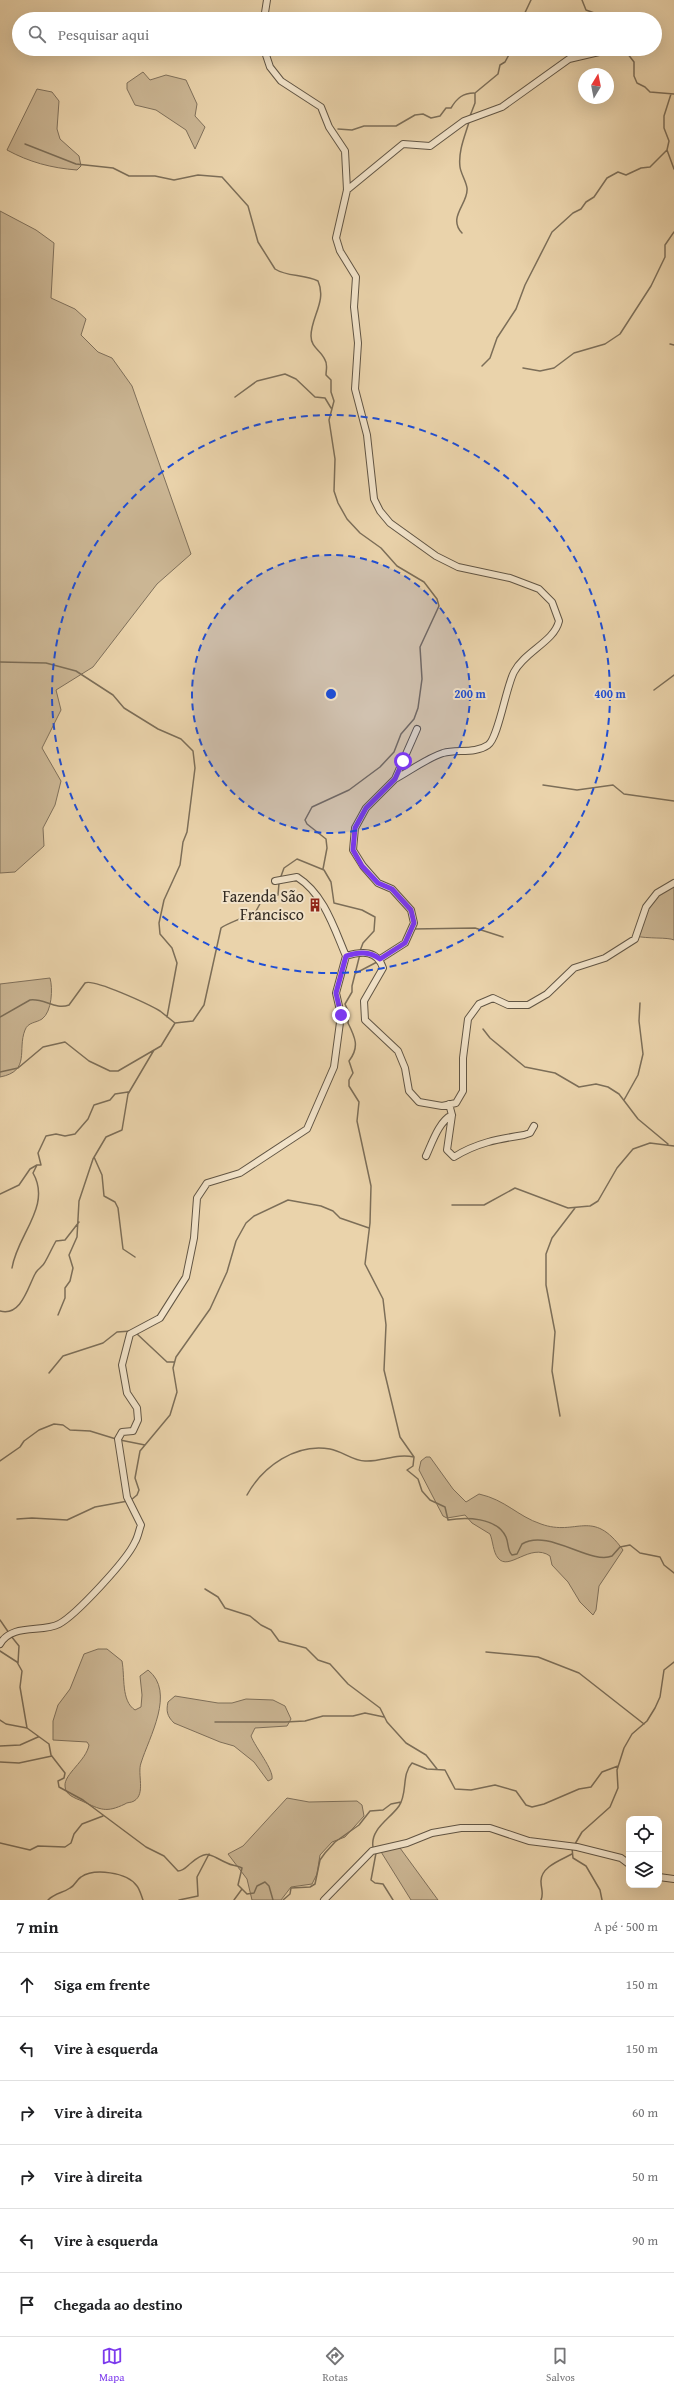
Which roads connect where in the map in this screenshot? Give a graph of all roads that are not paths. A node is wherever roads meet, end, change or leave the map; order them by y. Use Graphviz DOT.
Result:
graph roads {
  1 [pos="267,0"];
  2 [pos="265,12"];
  3 [pos="266,56"];
  4 [pos="582,56"];
  5 [pos="347,190"];
  6 [pos="417,729"];
  7 [pos="395,779"];
  8 [pos="280,880"];
  9 [pos="674,882"];
  10 [pos="346,956"];
  11 [pos="380,959"];
  12 [pos="449,1104"];
  13 [pos="452,1115"];
  14 [pos="534,1126"];
  15 [pos="426,1156"];
  16 [pos="0,1644"];
  17 [pos="626,1862"];
  18 [pos="662,1877"];
  19 [pos="674,1879"];
  20 [pos="324,1900"];
  1 -- 2 [label="street"];
  3 -- 5 [label="street"];
  4 -- 5 [label="street"];
  5 -- 7 [label="street"];
  6 -- 7 [label="street"];
  7 -- 11 [label="street"];
  8 -- 10 [label="street"];
  9 -- 12 [label="street"];
  10 -- 11 [label="street"];
  10 -- 16 [label="street"];
  11 -- 12 [label="street"];
  12 -- 13 [label="street"];
  13 -- 14 [label="street"];
  13 -- 15 [label="street"];
  17 -- 20 [label="street"];
  18 -- 19 [label="street"];
}
